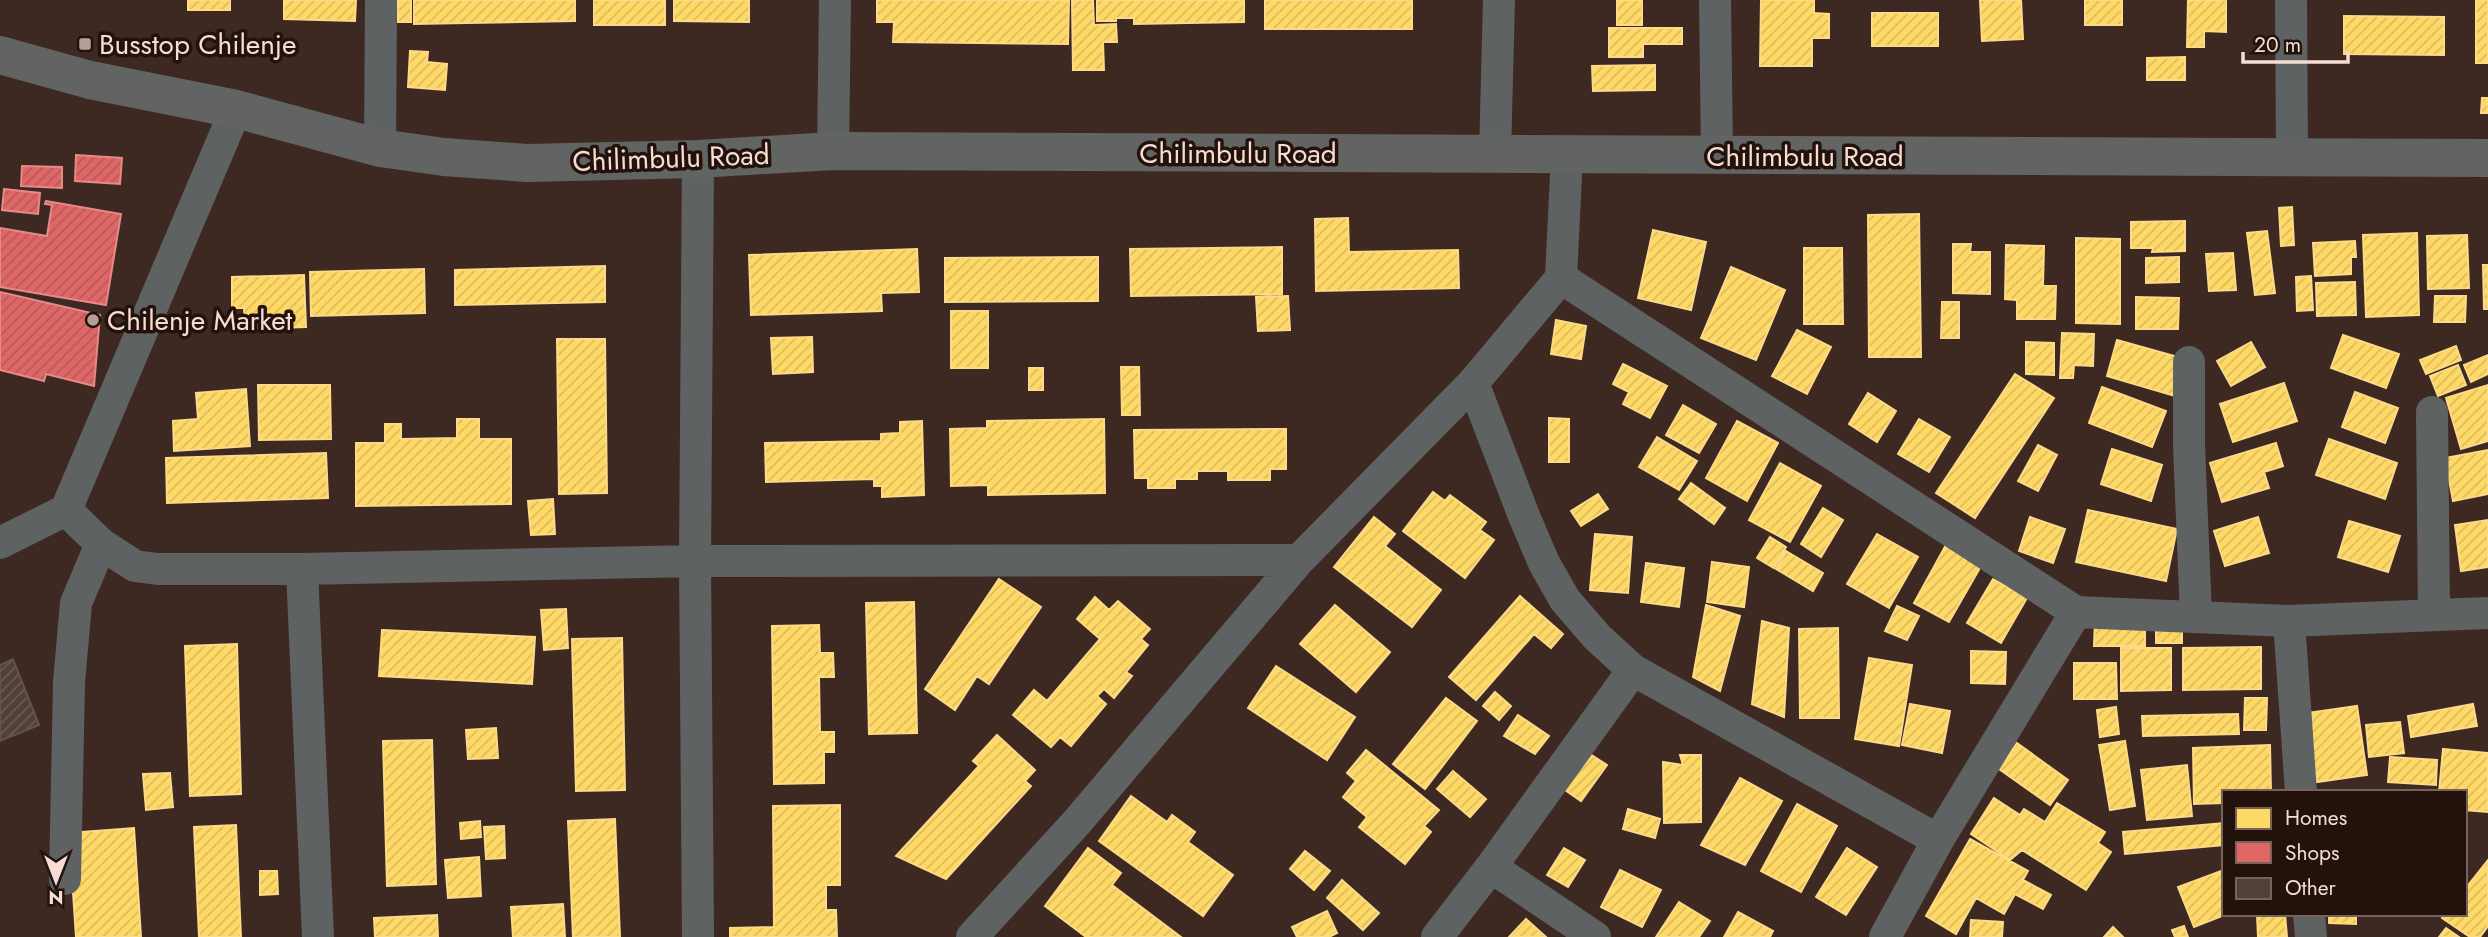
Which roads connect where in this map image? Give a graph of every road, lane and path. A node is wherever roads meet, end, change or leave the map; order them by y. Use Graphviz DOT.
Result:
graph roads {
  1 [pos="382,0"];
  2 [pos="835,0"];
  3 [pos="1499,0"];
  4 [pos="1715,0"];
  5 [pos="2291,0"];
  6 [pos="0,55"];
  7 [pos="236,109"];
  8 [pos="380,148"];
  9 [pos="832,151"];
  10 [pos="1494,154"];
  11 [pos="1567,154"];
  12 [pos="1717,155"];
  13 [pos="2292,158"];
  14 [pos="2488,158"];
  15 [pos="698,159"];
  16 [pos="1561,278"];
  17 [pos="2189,362"];
  18 [pos="1473,383"];
  19 [pos="2432,412"];
  20 [pos="66,510"];
  21 [pos="0,543"];
  22 [pos="101,544"];
  23 [pos="1298,560"];
  24 [pos="695,561"];
  25 [pos="302,569"];
  26 [pos="2077,612"];
  27 [pos="2488,613"];
  28 [pos="2196,615"];
  29 [pos="2434,615"];
  30 [pos="2289,621"];
  31 [pos="1633,670"];
  32 [pos="2301,790"];
  33 [pos="1938,840"];
  34 [pos="1491,867"];
  35 [pos="65,879"];
  36 [pos="2309,916"];
  37 [pos="318,937"];
  38 [pos="698,937"];
  39 [pos="972,937"];
  40 [pos="1437,937"];
  41 [pos="1595,937"];
  42 [pos="1885,937"];
  43 [pos="2311,937"];
  1 -- 8 [label="street"];
  2 -- 9 [label="street"];
  3 -- 10 [label="street"];
  4 -- 12 [label="street"];
  5 -- 13 [label="street"];
  6 -- 7 [label="main road, Chilimbulu Road"];
  7 -- 8 [label="main road, Chilimbulu Road"];
  7 -- 20 [label="street"];
  8 -- 15 [label="main road, Chilimbulu Road"];
  9 -- 10 [label="main road, Chilimbulu Road"];
  9 -- 15 [label="main road, Chilimbulu Road"];
  10 -- 11 [label="main road, Chilimbulu Road"];
  11 -- 12 [label="main road, Chilimbulu Road"];
  11 -- 16 [label="street"];
  12 -- 13 [label="main road, Chilimbulu Road"];
  13 -- 14 [label="main road, Chilimbulu Road"];
  15 -- 24 [label="street"];
  16 -- 18 [label="street"];
  16 -- 26 [label="street"];
  17 -- 28 [label="street"];
  18 -- 23 [label="street"];
  18 -- 31 [label="street"];
  19 -- 29 [label="street"];
  20 -- 21 [label="street"];
  20 -- 22 [label="street"];
  22 -- 25 [label="street"];
  22 -- 35 [label="street"];
  23 -- 24 [label="street"];
  23 -- 39 [label="street"];
  24 -- 25 [label="street"];
  24 -- 38 [label="street"];
  25 -- 37 [label="street"];
  26 -- 28 [label="street"];
  26 -- 33 [label="street"];
  27 -- 29 [label="street"];
  28 -- 30 [label="street"];
  29 -- 30 [label="street"];
  30 -- 32 [label="street"];
  31 -- 33 [label="street"];
  31 -- 34 [label="street"];
  33 -- 42 [label="street"];
  34 -- 40 [label="street"];
  34 -- 41 [label="street"];
  36 -- 43 [label="street"];
}
